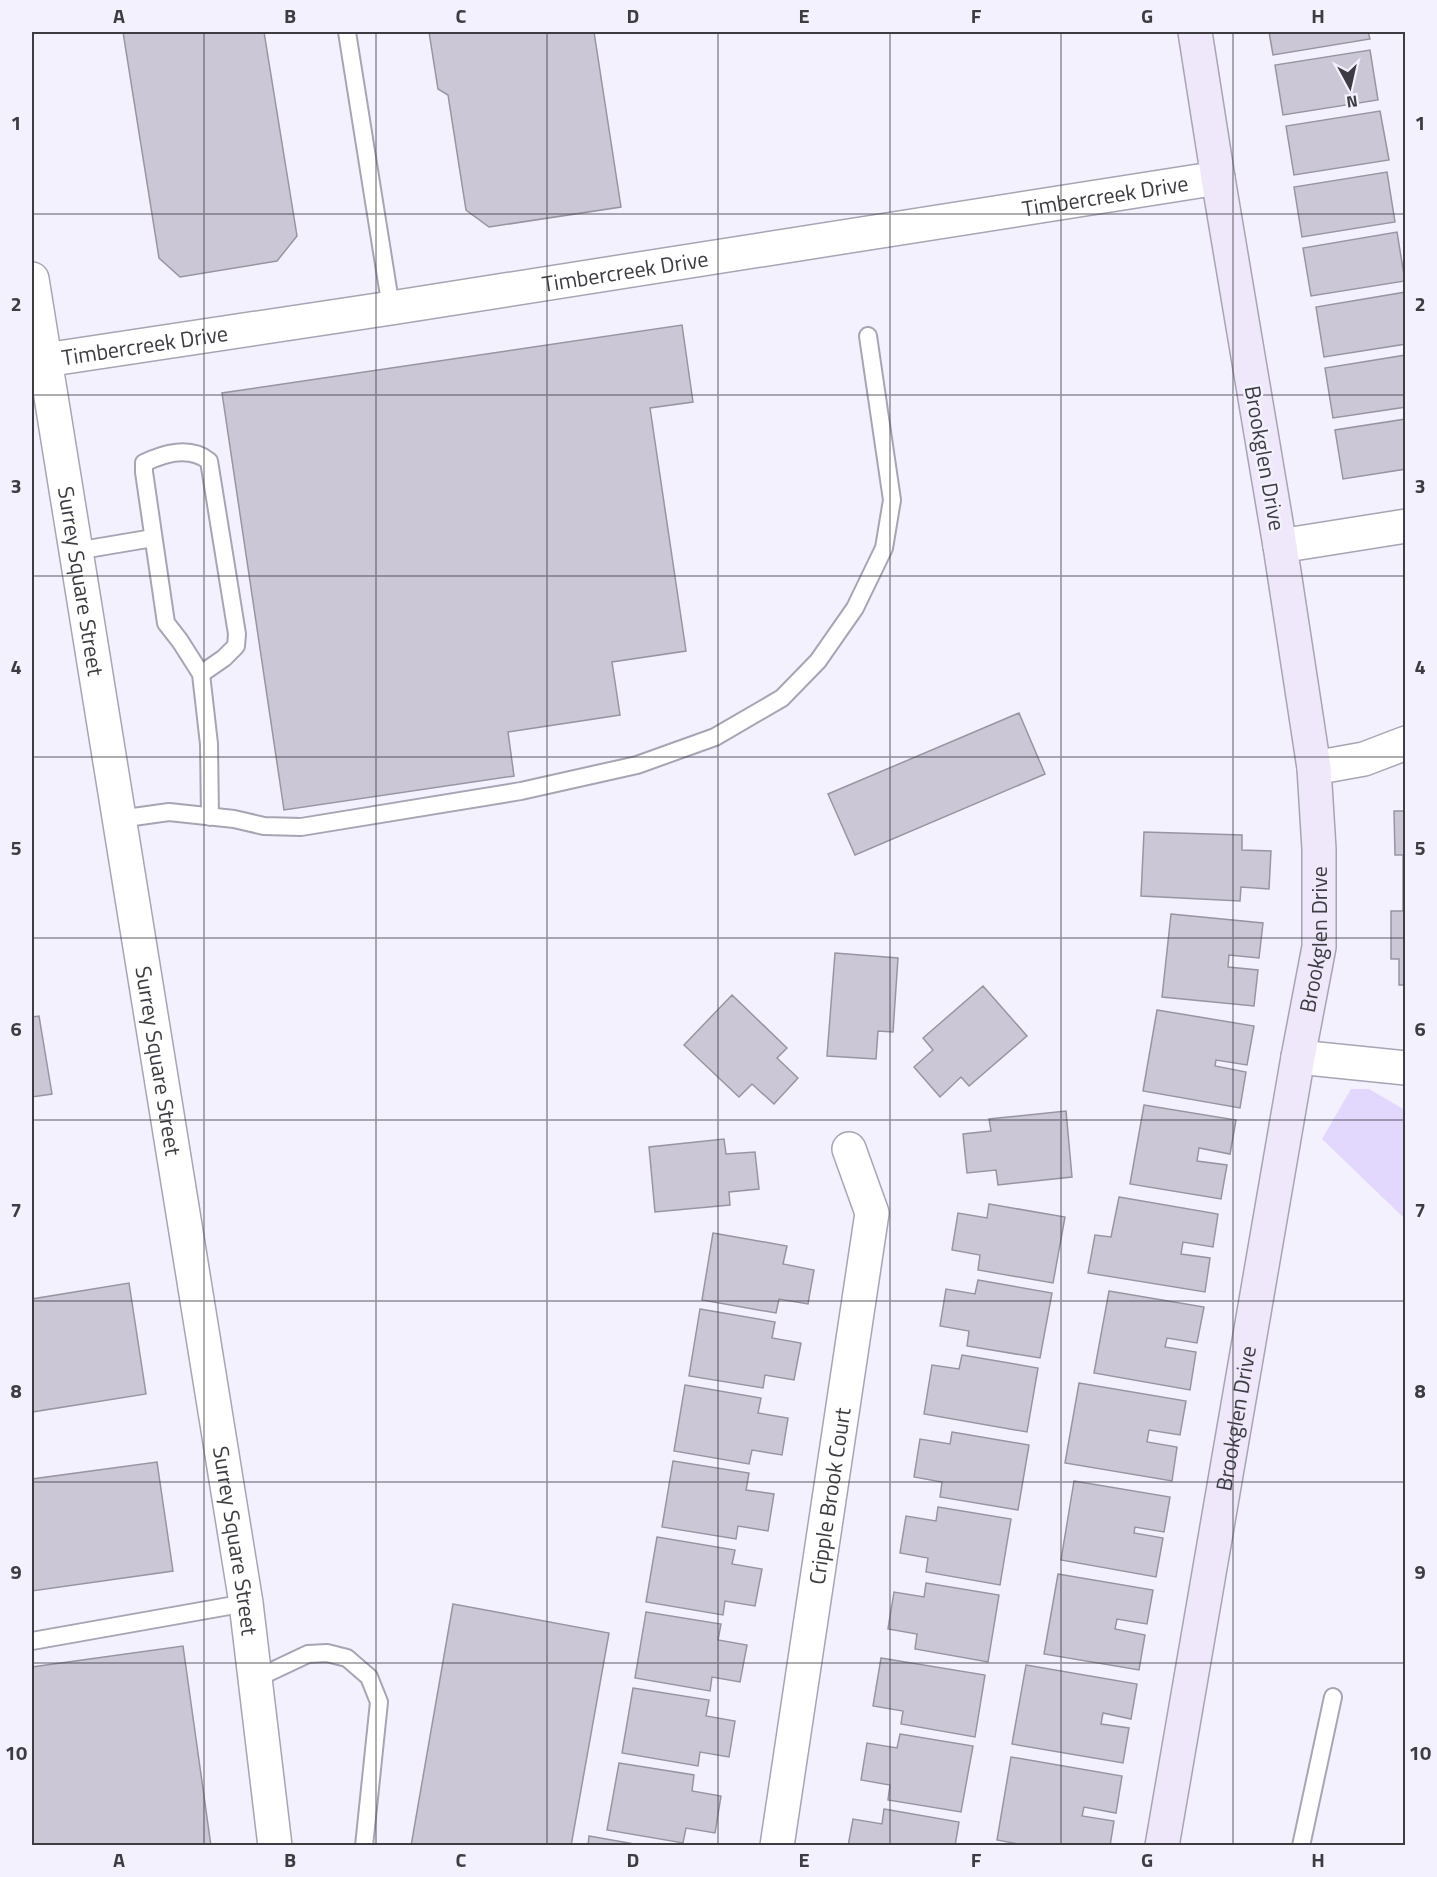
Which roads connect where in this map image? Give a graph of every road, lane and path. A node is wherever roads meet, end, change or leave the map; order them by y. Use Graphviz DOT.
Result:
graph roads {
  1 [pos="347,32"];
  2 [pos="1195,32"];
  3 [pos="1218,178"];
  4 [pos="32,279"];
  5 [pos="391,308"];
  6 [pos="868,336"];
  7 [pos="38,361"];
  8 [pos="1406,526"];
  9 [pos="153,538"];
  10 [pos="1280,546"];
  11 [pos="76,552"];
  12 [pos="201,674"];
  13 [pos="1406,743"];
  14 [pos="1314,768"];
  15 [pos="210,817"];
  16 [pos="119,819"];
  17 [pos="1298,1057"];
  18 [pos="1406,1068"];
  19 [pos="849,1149"];
  20 [pos="246,1603"];
  21 [pos="32,1641"];
  22 [pos="255,1679"];
  23 [pos="1333,1697"];
  24 [pos="275,1845"];
  25 [pos="364,1845"];
  26 [pos="777,1845"];
  27 [pos="1162,1845"];
  28 [pos="1301,1845"];
  1 -- 5 [label="lane"];
  2 -- 3 [label="street, Brookglen Drive"];
  3 -- 5 [label="street, Timbercreek Drive"];
  3 -- 10 [label="street, Brookglen Drive"];
  4 -- 7 [label="street, Surrey Square Street"];
  5 -- 7 [label="street, Timbercreek Drive"];
  6 -- 15 [label="lane"];
  7 -- 11 [label="street, Surrey Square Street"];
  8 -- 10 [label="street"];
  9 -- 11 [label="lane"];
  9 -- 12 [label="lane"];
  9 -- 12 [label="lane"];
  10 -- 14 [label="street, Brookglen Drive"];
  11 -- 16 [label="street, Surrey Square Street"];
  12 -- 15 [label="lane"];
  13 -- 14 [label="street"];
  14 -- 17 [label="street, Brookglen Drive"];
  15 -- 16 [label="lane"];
  16 -- 20 [label="street, Surrey Square Street"];
  17 -- 18 [label="street"];
  17 -- 27 [label="street, Brookglen Drive"];
  19 -- 26 [label="street, Cripple Brook Court"];
  20 -- 21 [label="lane"];
  20 -- 22 [label="street, Surrey Square Street"];
  22 -- 24 [label="street, Surrey Square Street"];
  22 -- 25 [label="lane"];
  23 -- 28 [label="lane"];
}
